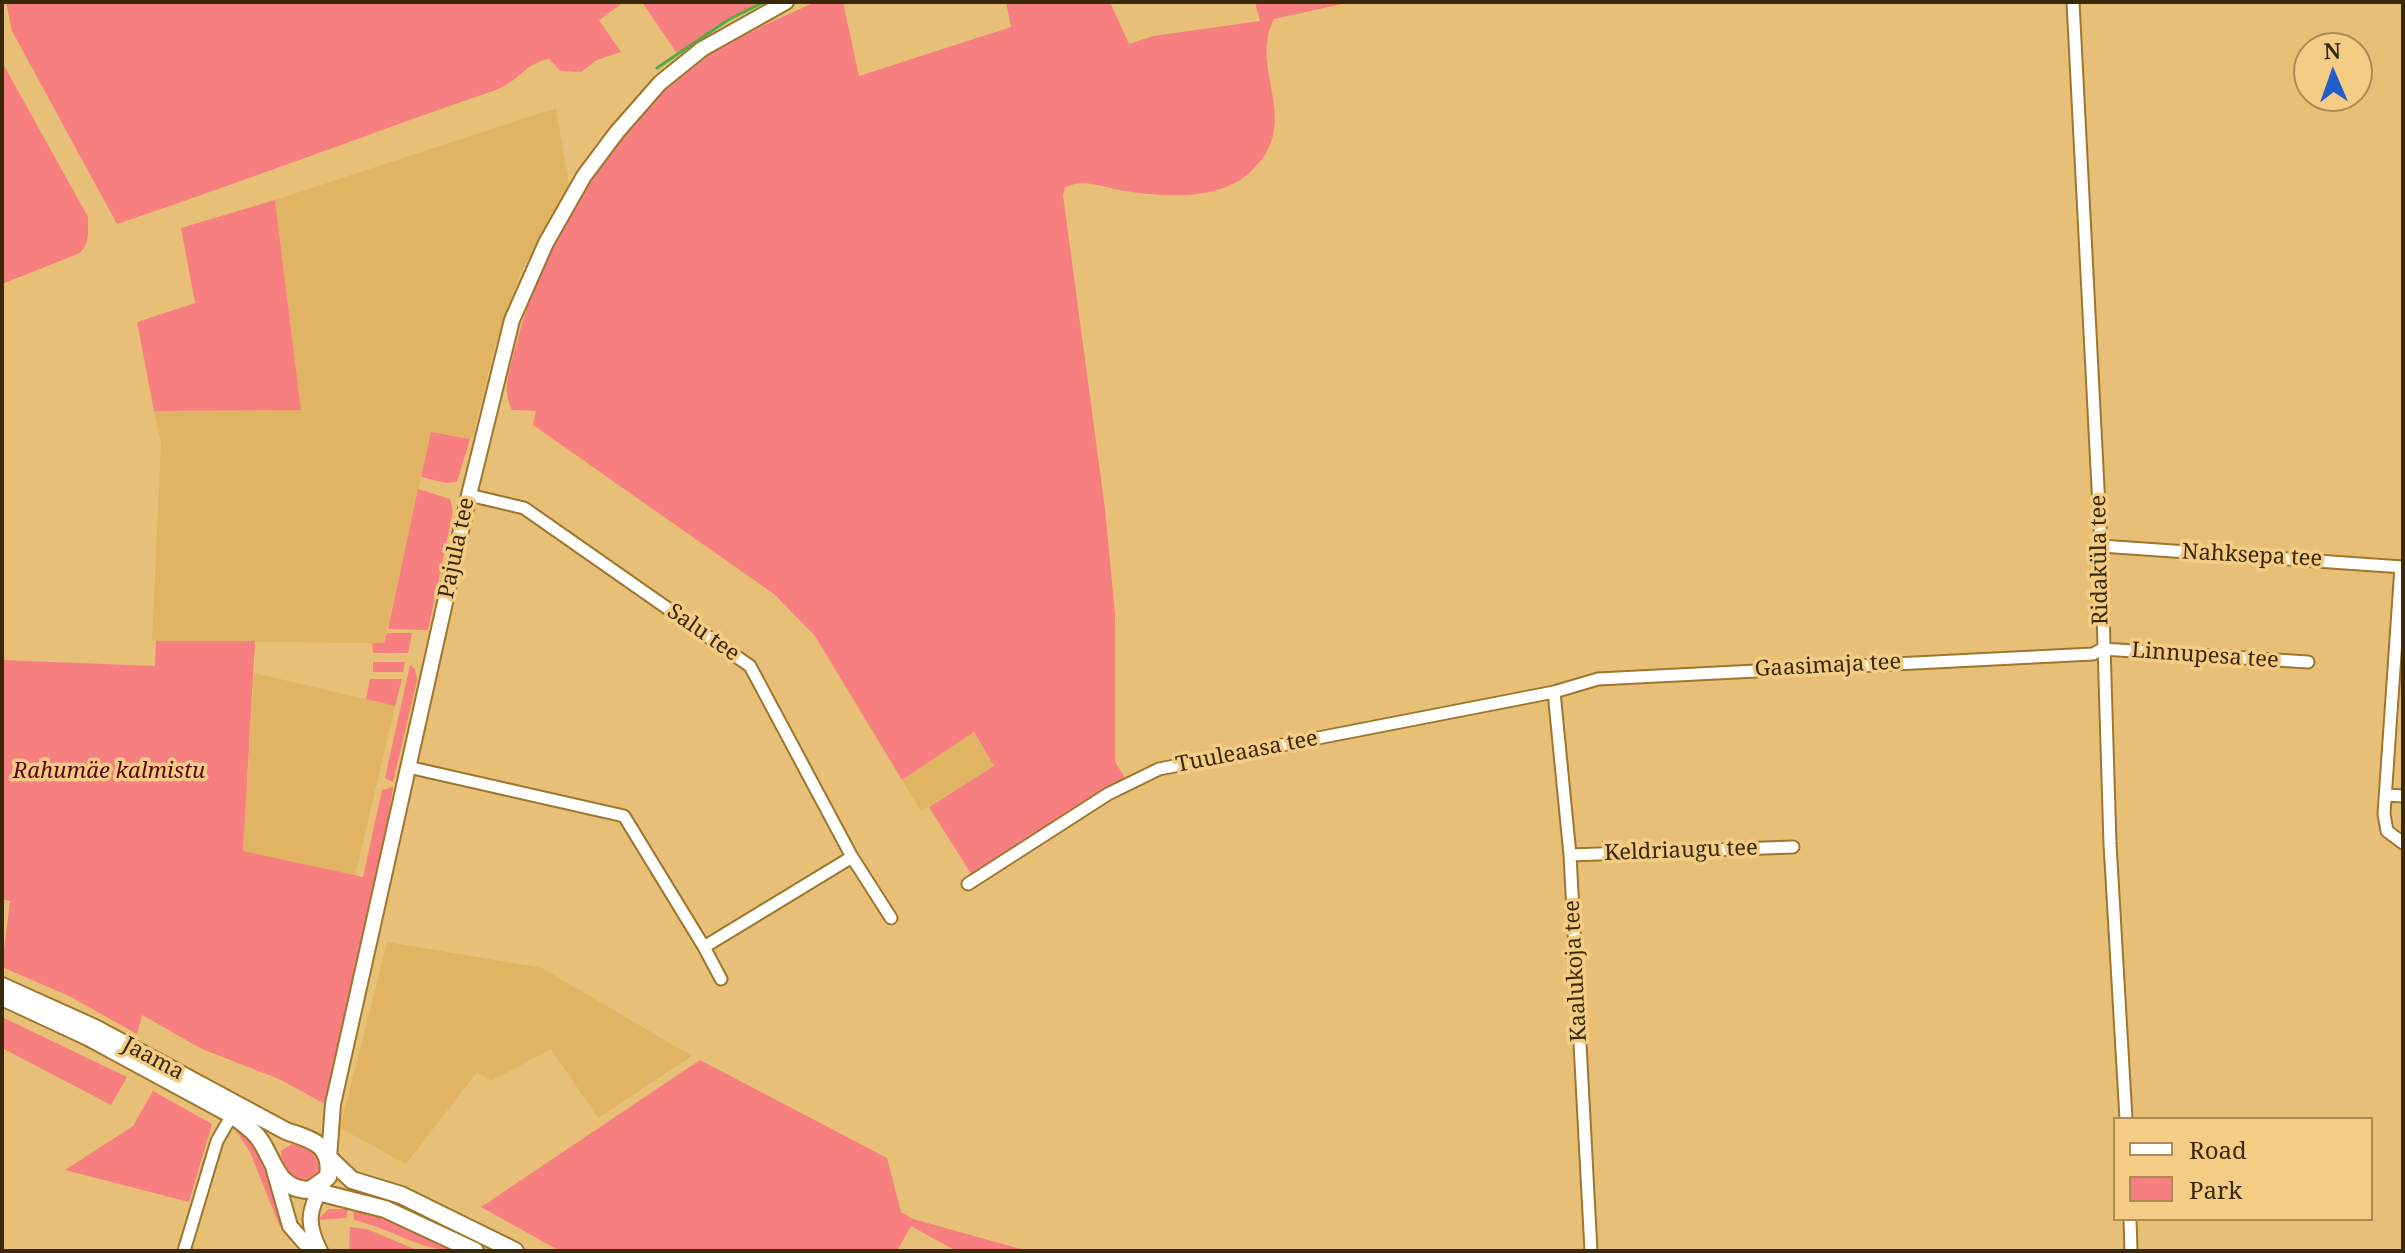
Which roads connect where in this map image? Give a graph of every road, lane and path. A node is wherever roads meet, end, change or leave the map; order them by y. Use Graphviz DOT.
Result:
graph roads {
  1 [pos="786,2"];
  2 [pos="2073,2"];
  3 [pos="469,495"];
  4 [pos="2101,546"];
  5 [pos="2402,567"];
  6 [pos="2102,649"];
  7 [pos="2308,662"];
  8 [pos="2400,669"];
  9 [pos="1554,692"];
  10 [pos="408,767"];
  11 [pos="2386,795"];
  12 [pos="2403,796"];
  13 [pos="2403,843"];
  14 [pos="1793,847"];
  15 [pos="1570,855"];
  16 [pos="852,857"];
  17 [pos="968,884"];
  18 [pos="891,918"];
  19 [pos="704,947"];
  20 [pos="721,979"];
  21 [pos="2,986"];
  22 [pos="2,997"];
  23 [pos="333,1104"];
  24 [pos="232,1115"];
  25 [pos="2126,1117"];
  26 [pos="302,1136"];
  27 [pos="329,1158"];
  28 [pos="273,1166"];
  29 [pos="317,1189"];
  30 [pos="2130,1221"];
  31 [pos="184,1251"];
  32 [pos="312,1251"];
  33 [pos="320,1251"];
  34 [pos="475,1251"];
  35 [pos="515,1251"];
  36 [pos="1591,1251"];
  37 [pos="2124,1251"];
  38 [pos="2131,1251"];
  1 -- 3 [label="street, Pajula tee"];
  2 -- 4 [label="street, Ridaküla tee"];
  3 -- 10 [label="street, Pajula tee"];
  3 -- 16 [label="street, Salu tee"];
  4 -- 5 [label="street, Nahksepa tee"];
  4 -- 6 [label="street, Ridaküla tee"];
  5 -- 8 [label="street"];
  6 -- 7 [label="street, Linnupesa tee"];
  6 -- 9 [label="street, Gaasimaja tee"];
  6 -- 25 [label="street, Ridaküla tee"];
  8 -- 11 [label="street"];
  9 -- 15 [label="street, Kaalukoja tee"];
  9 -- 17 [label="street, Tuuleaasa tee"];
  10 -- 19 [label="street"];
  10 -- 23 [label="street, Pajula tee"];
  11 -- 12 [label="street"];
  11 -- 13 [label="street"];
  14 -- 15 [label="street, Keldriaugu tee"];
  15 -- 36 [label="street, Kaalukoja tee"];
  16 -- 18 [label="street, Salu tee"];
  16 -- 19 [label="street"];
  19 -- 20 [label="street"];
  21 -- 26 [label="main road, Jaama"];
  22 -- 24 [label="main road, Jaama"];
  23 -- 26 [label="street"];
  23 -- 27 [label="street, Pajula tee"];
  24 -- 28 [label="main road, Jaama"];
  24 -- 31 [label="street"];
  26 -- 27 [label="main road"];
  26 -- 28 [label="main road"];
  27 -- 29 [label="main road"];
  27 -- 35 [label="main road"];
  28 -- 29 [label="main road"];
  28 -- 32 [label="street"];
  29 -- 33 [label="street"];
  29 -- 34 [label="main road"];
  30 -- 38 [label="street"];
  37 -- 38 [label="street"];
}
